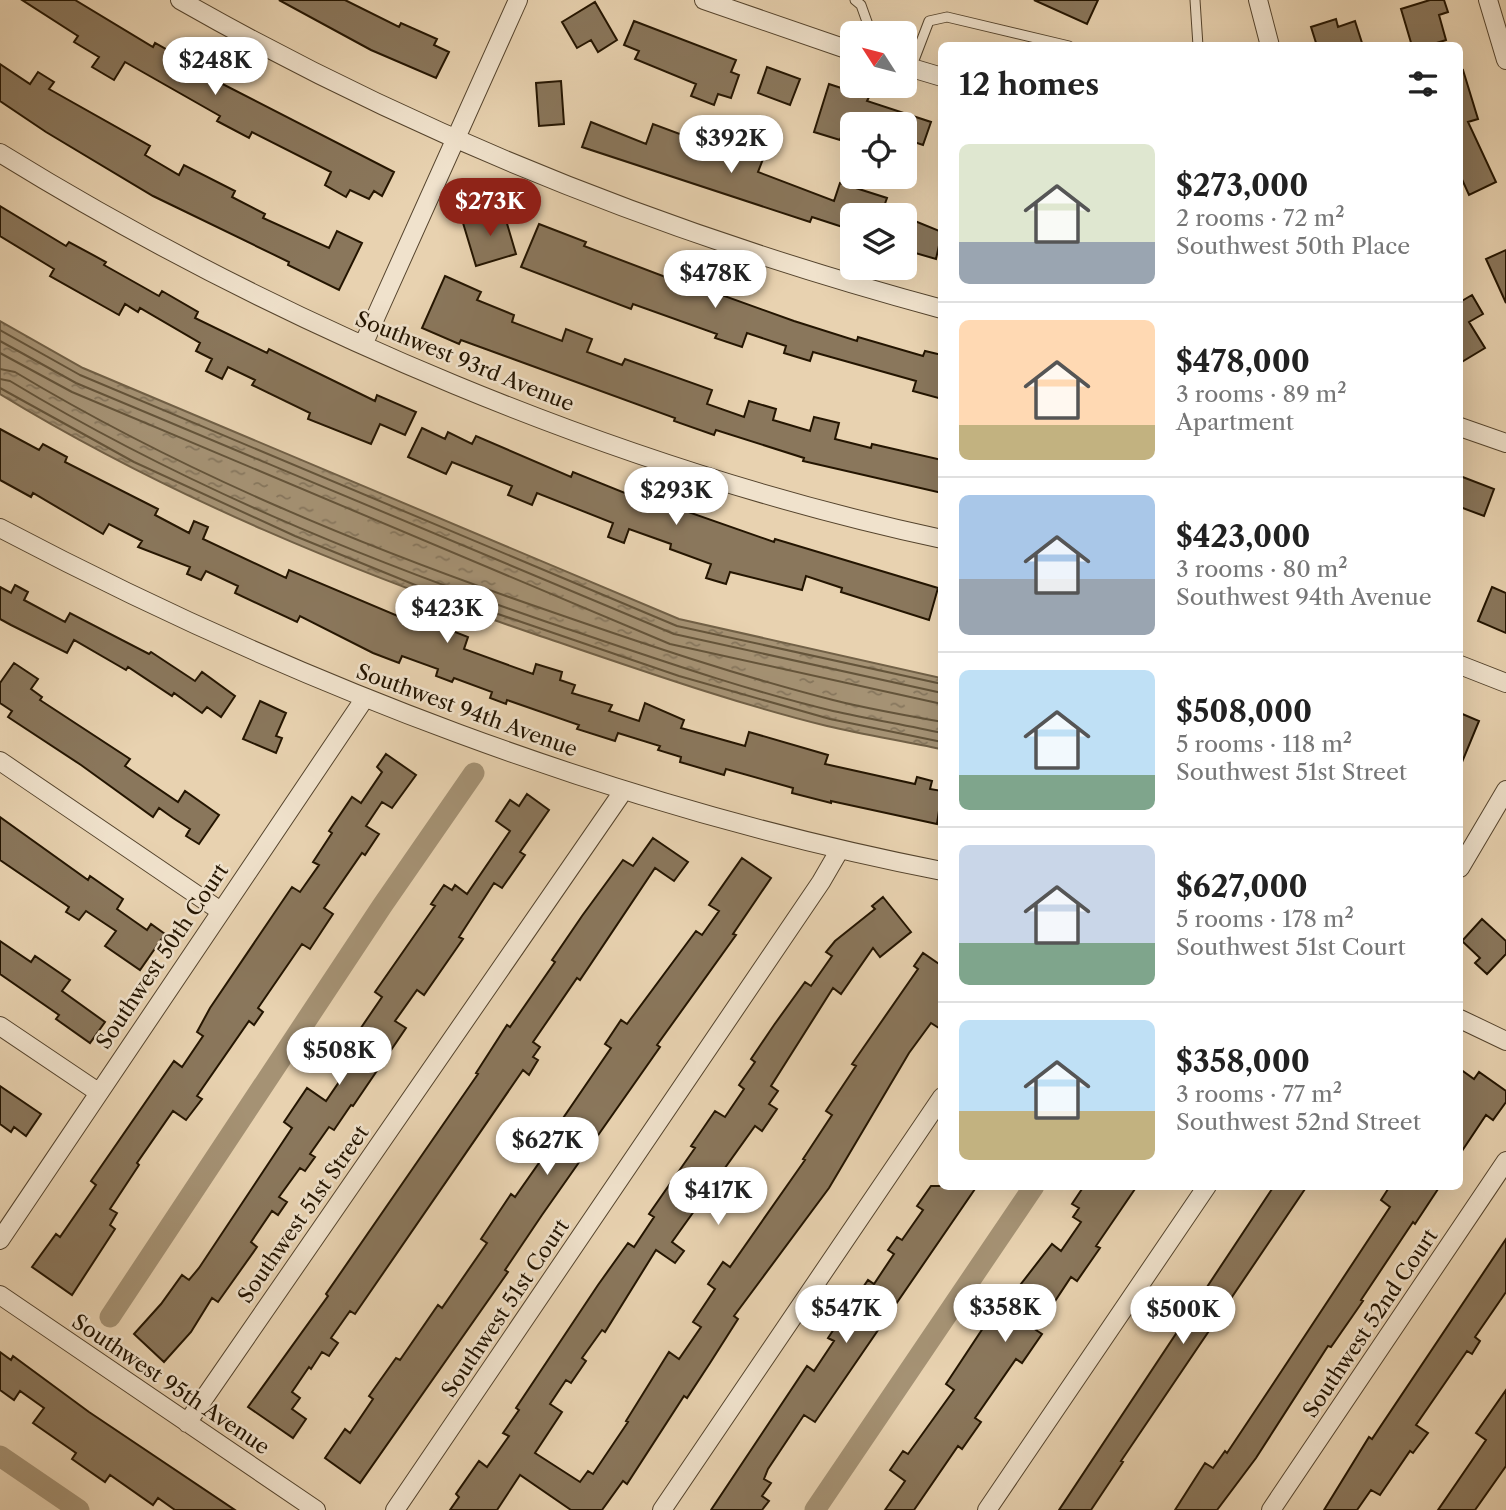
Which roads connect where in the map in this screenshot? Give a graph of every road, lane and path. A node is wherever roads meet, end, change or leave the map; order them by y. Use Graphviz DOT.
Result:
graph roads {
  1 [pos="180,0"];
  2 [pos="518,0"];
  3 [pos="704,0"];
  4 [pos="855,0"];
  5 [pos="1195,0"];
  6 [pos="1258,0"];
  7 [pos="1488,0"];
  8 [pos="867,21"];
  9 [pos="1052,42"];
  10 [pos="1198,42"];
  11 [pos="1269,42"];
  12 [pos="840,47"];
  13 [pos="917,47"];
  14 [pos="1506,60"];
  15 [pos="917,70"];
  16 [pos="938,76"];
  17 [pos="456,139"];
  18 [pos="0,153"];
  19 [pos="938,308"];
  20 [pos="363,345"];
  21 [pos="1463,428"];
  22 [pos="1506,443"];
  23 [pos="0,528"];
  24 [pos="938,538"];
  25 [pos="1463,666"];
  26 [pos="1506,683"];
  27 [pos="365,698"];
  28 [pos="0,761"];
  29 [pos="624,790"];
  30 [pos="1506,790"];
  31 [pos="839,851"];
  32 [pos="1463,863"];
  33 [pos="938,870"];
  34 [pos="219,910"];
  35 [pos="1463,1020"];
  36 [pos="0,1026"];
  37 [pos="1506,1041"];
  38 [pos="98,1092"];
  39 [pos="938,1103"];
  40 [pos="1506,1161"];
  41 [pos="1204,1190"];
  42 [pos="0,1240"];
  43 [pos="0,1295"];
  44 [pos="187,1423"];
  45 [pos="316,1510"];
  46 [pos="395,1510"];
  47 [pos="663,1510"];
  48 [pos="987,1510"];
  49 [pos="1271,1510"];
  1 -- 17 [label="street"];
  2 -- 17 [label="street"];
  3 -- 12 [label="street"];
  4 -- 8 [label="lane"];
  5 -- 10 [label="lane"];
  6 -- 11 [label="street"];
  7 -- 14 [label="street"];
  9 -- 13 [label="lane"];
  15 -- 16 [label="street"];
  17 -- 19 [label="street"];
  17 -- 20 [label="street"];
  18 -- 20 [label="street, Southwest 93rd Avenue"];
  20 -- 24 [label="street, Southwest 93rd Avenue"];
  21 -- 22 [label="street"];
  23 -- 27 [label="street, Southwest 94th Avenue"];
  25 -- 26 [label="street"];
  27 -- 29 [label="street, Southwest 94th Avenue"];
  27 -- 34 [label="street, Southwest 50th Court"];
  28 -- 34 [label="street"];
  29 -- 31 [label="street, Southwest 94th Avenue"];
  29 -- 44 [label="street, Southwest 51st Street"];
  30 -- 32 [label="street"];
  31 -- 33 [label="street, Southwest 94th Avenue"];
  31 -- 46 [label="street, Southwest 51st Court"];
  34 -- 38 [label="street, Southwest 50th Court"];
  35 -- 37 [label="street"];
  36 -- 38 [label="street"];
  38 -- 42 [label="street, Southwest 50th Court"];
  39 -- 47 [label="street"];
  40 -- 49 [label="street, Southwest 52nd Court"];
  41 -- 48 [label="street"];
  43 -- 44 [label="street, Southwest 95th Avenue"];
  44 -- 45 [label="street, Southwest 95th Avenue"];
}
